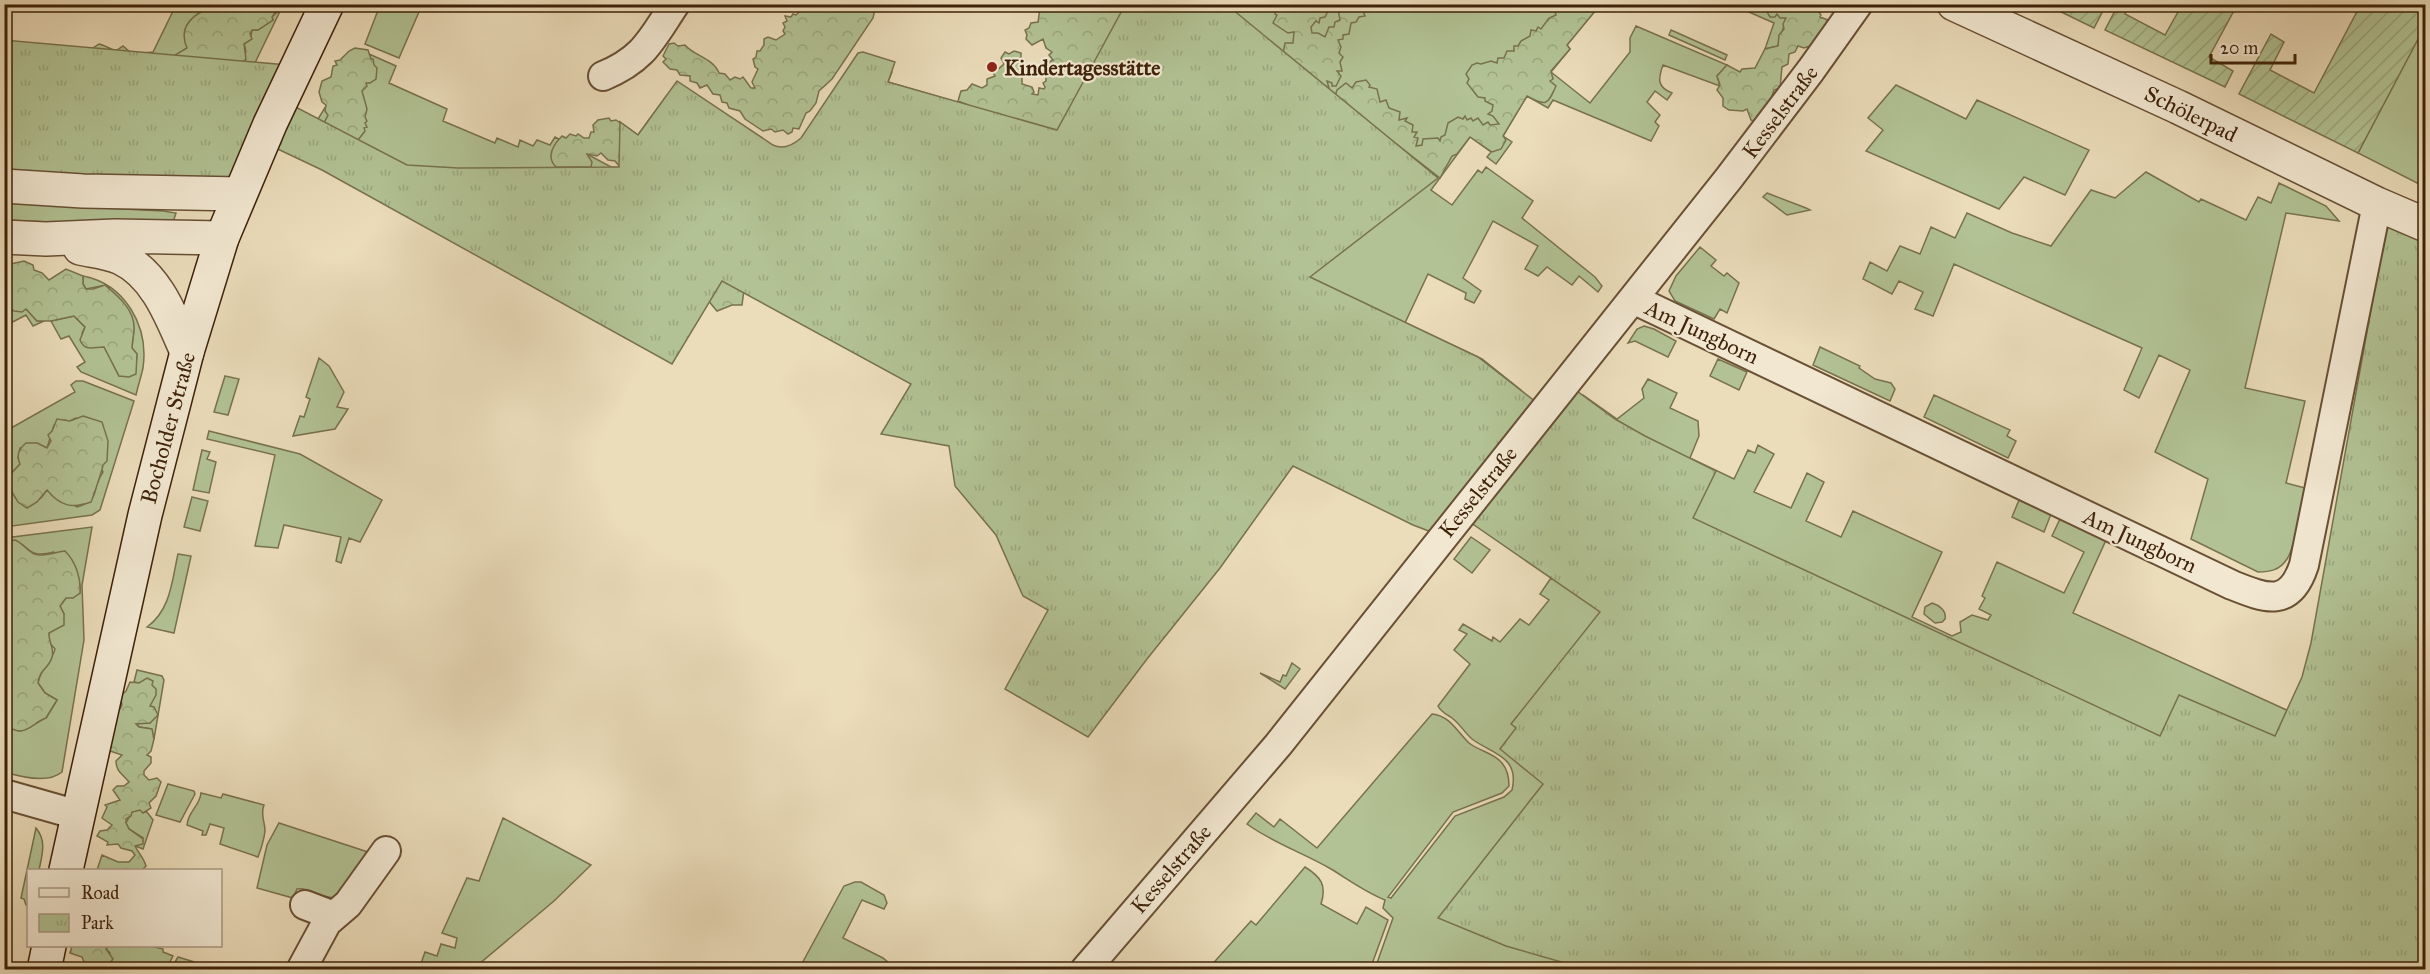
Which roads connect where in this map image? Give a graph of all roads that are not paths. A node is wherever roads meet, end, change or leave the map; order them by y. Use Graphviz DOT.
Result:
graph roads {
  1 [pos="327,4"];
  2 [pos="675,4"];
  3 [pos="1858,4"];
  4 [pos="1954,4"];
  5 [pos="603,76"];
  6 [pos="4,186"];
  7 [pos="240,194"];
  8 [pos="2377,204"];
  9 [pos="2426,225"];
  10 [pos="4,237"];
  11 [pos="222,238"];
  12 [pos="46,239"];
  13 [pos="1634,300"];
  14 [pos="187,352"];
  15 [pos="4,794"];
  16 [pos="78,815"];
  17 [pos="386,851"];
  18 [pos="66,869"];
  19 [pos="305,905"];
  20 [pos="334,916"];
  21 [pos="49,947"];
  22 [pos="44,969"];
  23 [pos="301,969"];
  24 [pos="1085,969"];
  1 -- 7 [label="street, Bocholder Straße"];
  2 -- 5 [label="street"];
  3 -- 13 [label="street, Kesselstraße"];
  4 -- 8 [label="street, Schölerpad"];
  6 -- 7 [label="street"];
  7 -- 11 [label="street, Bocholder Straße"];
  8 -- 9 [label="street, Schölerpad"];
  8 -- 13 [label="street, Am Jungborn"];
  10 -- 12 [label="street"];
  11 -- 12 [label="street"];
  11 -- 14 [label="street, Bocholder Straße"];
  12 -- 14 [label="street"];
  13 -- 24 [label="street, Kesselstraße"];
  14 -- 16 [label="street, Bocholder Straße"];
  15 -- 16 [label="street"];
  16 -- 18 [label="street, Bocholder Straße"];
  17 -- 20 [label="street"];
  19 -- 20 [label="street"];
  20 -- 23 [label="street"];
  21 -- 22 [label="street"];
}
